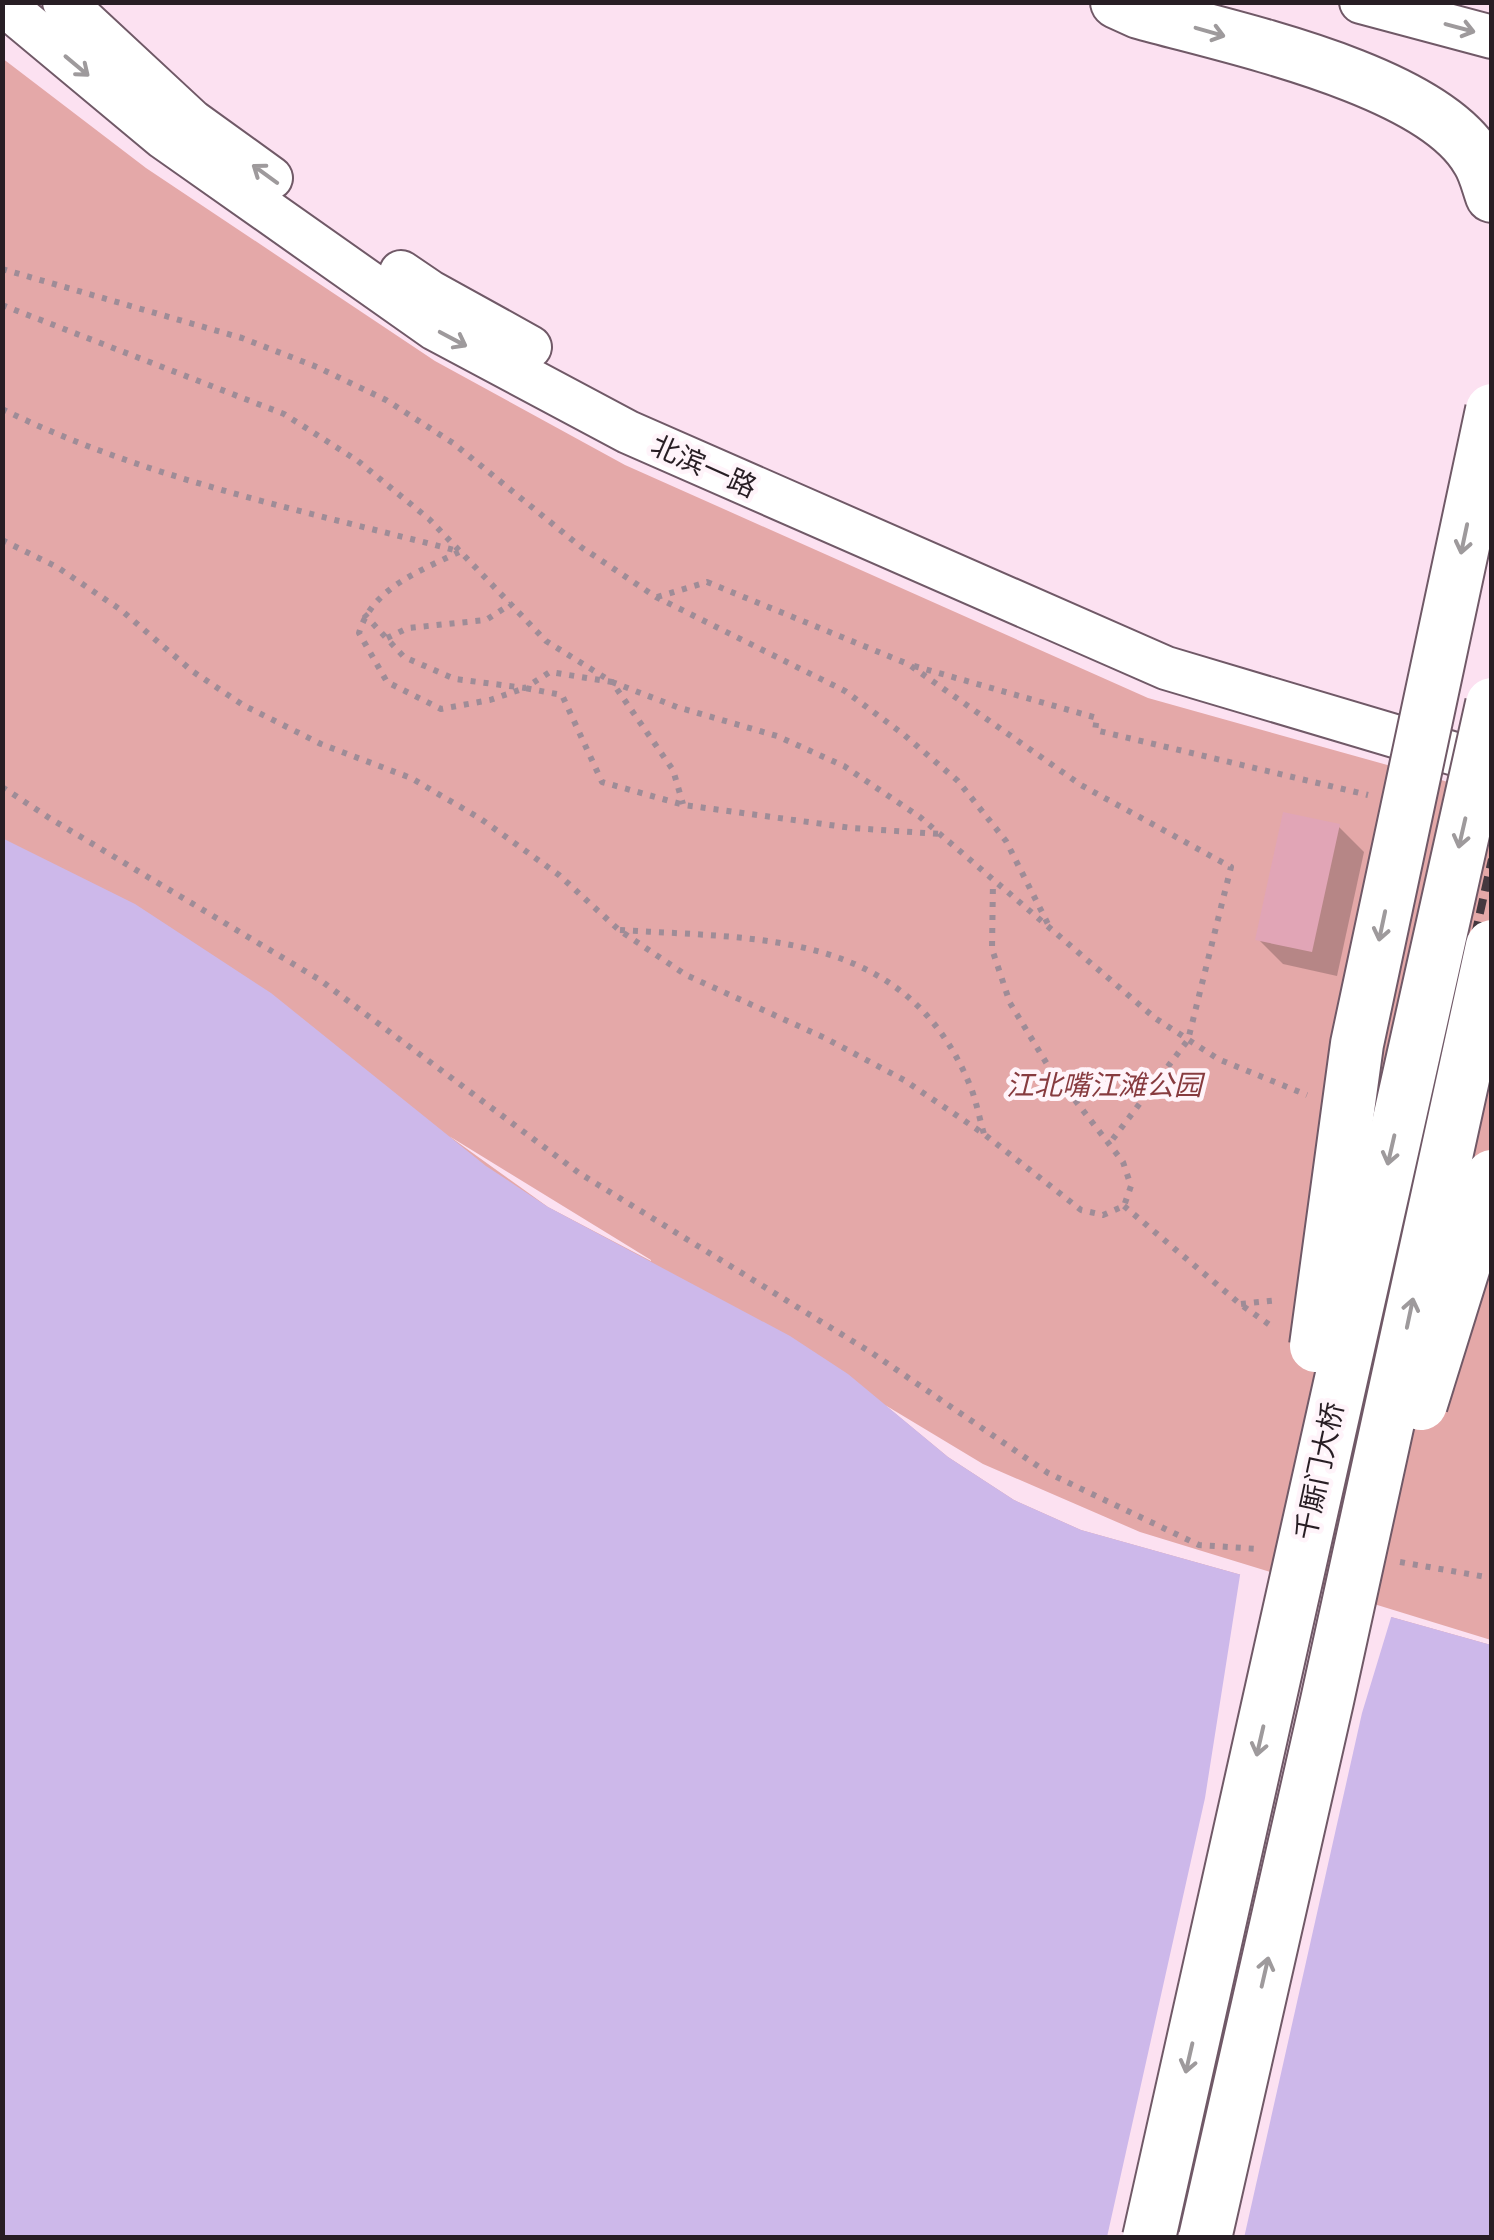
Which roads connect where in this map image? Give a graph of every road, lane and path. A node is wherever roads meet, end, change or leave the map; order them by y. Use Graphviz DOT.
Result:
graph roads {
  1 [pos="64,2"];
  2 [pos="1117,2"];
  3 [pos="1361,2"];
  4 [pos="2,4"];
  5 [pos="1492,36"];
  6 [pos="1492,196"];
  7 [pos="2,269"];
  8 [pos="2,305"];
  9 [pos="2,410"];
  10 [pos="1492,410"];
  11 [pos="2,540"];
  12 [pos="459,552"];
  13 [pos="656,597"];
  14 [pos="511,604"];
  15 [pos="364,614"];
  16 [pos="387,638"];
  17 [pos="908,664"];
  18 [pos="612,682"];
  19 [pos="525,688"];
  20 [pos="1492,704"];
  21 [pos="1492,737"];
  22 [pos="1492,765"];
  23 [pos="2,786"];
  24 [pos="1384,798"];
  25 [pos="684,805"];
  26 [pos="940,834"];
  27 [pos="993,880"];
  28 [pos="619,930"];
  29 [pos="1052,932"];
  30 [pos="1492,946"];
  31 [pos="1188,1040"];
  32 [pos="1315,1098"];
  33 [pos="984,1134"];
  34 [pos="1109,1144"];
  35 [pos="1492,1176"];
  36 [pos="1124,1206"];
  37 [pos="1284,1335"];
  38 [pos="1199,1546"];
  39 [pos="1271,1690"];
  40 [pos="1327,1701"];
  41 [pos="1149,2238"];
  42 [pos="1205,2238"];
  21 -- 1 [label="street, 北滨一路, one-way"];
  2 -- 6 [label="main road, one-way"];
  3 -- 5 [label="street, one-way"];
  4 -- 22 [label="street, 北滨一路, one-way"];
  7 -- 13 [label="path"];
  8 -- 12 [label="path"];
  9 -- 12 [label="path"];
  10 -- 39 [label="main road, one-way, bridge"];
  11 -- 28 [label="path"];
  12 -- 14 [label="path"];
  12 -- 15 [label="path"];
  13 -- 17 [label="path"];
  13 -- 29 [label="path"];
  14 -- 16 [label="path"];
  14 -- 18 [label="path"];
  15 -- 16 [label="path"];
  15 -- 19 [label="path"];
  16 -- 19 [label="path"];
  17 -- 24 [label="path"];
  17 -- 31 [label="path"];
  18 -- 19 [label="path"];
  18 -- 25 [label="path"];
  18 -- 26 [label="path"];
  19 -- 25 [label="path"];
  20 -- 39 [label="main road, 千厮门大桥, one-way, bridge"];
  23 -- 38 [label="path"];
  25 -- 26 [label="path"];
  26 -- 27 [label="path"];
  27 -- 29 [label="path"];
  27 -- 34 [label="path"];
  28 -- 33 [label="path"];
  28 -- 33 [label="path"];
  29 -- 31 [label="path"];
  40 -- 30 [label="main road, 千厮门大桥, one-way, bridge"];
  31 -- 32 [label="path"];
  31 -- 34 [label="path"];
  33 -- 36 [label="path"];
  34 -- 36 [label="path"];
  35 -- 40 [label="main road, bridge"];
  36 -- 37 [label="path"];
  39 -- 41 [label="main road, 千厮门大桥, one-way, bridge"];
  42 -- 40 [label="main road, 千厮门大桥, one-way, bridge"];
}
